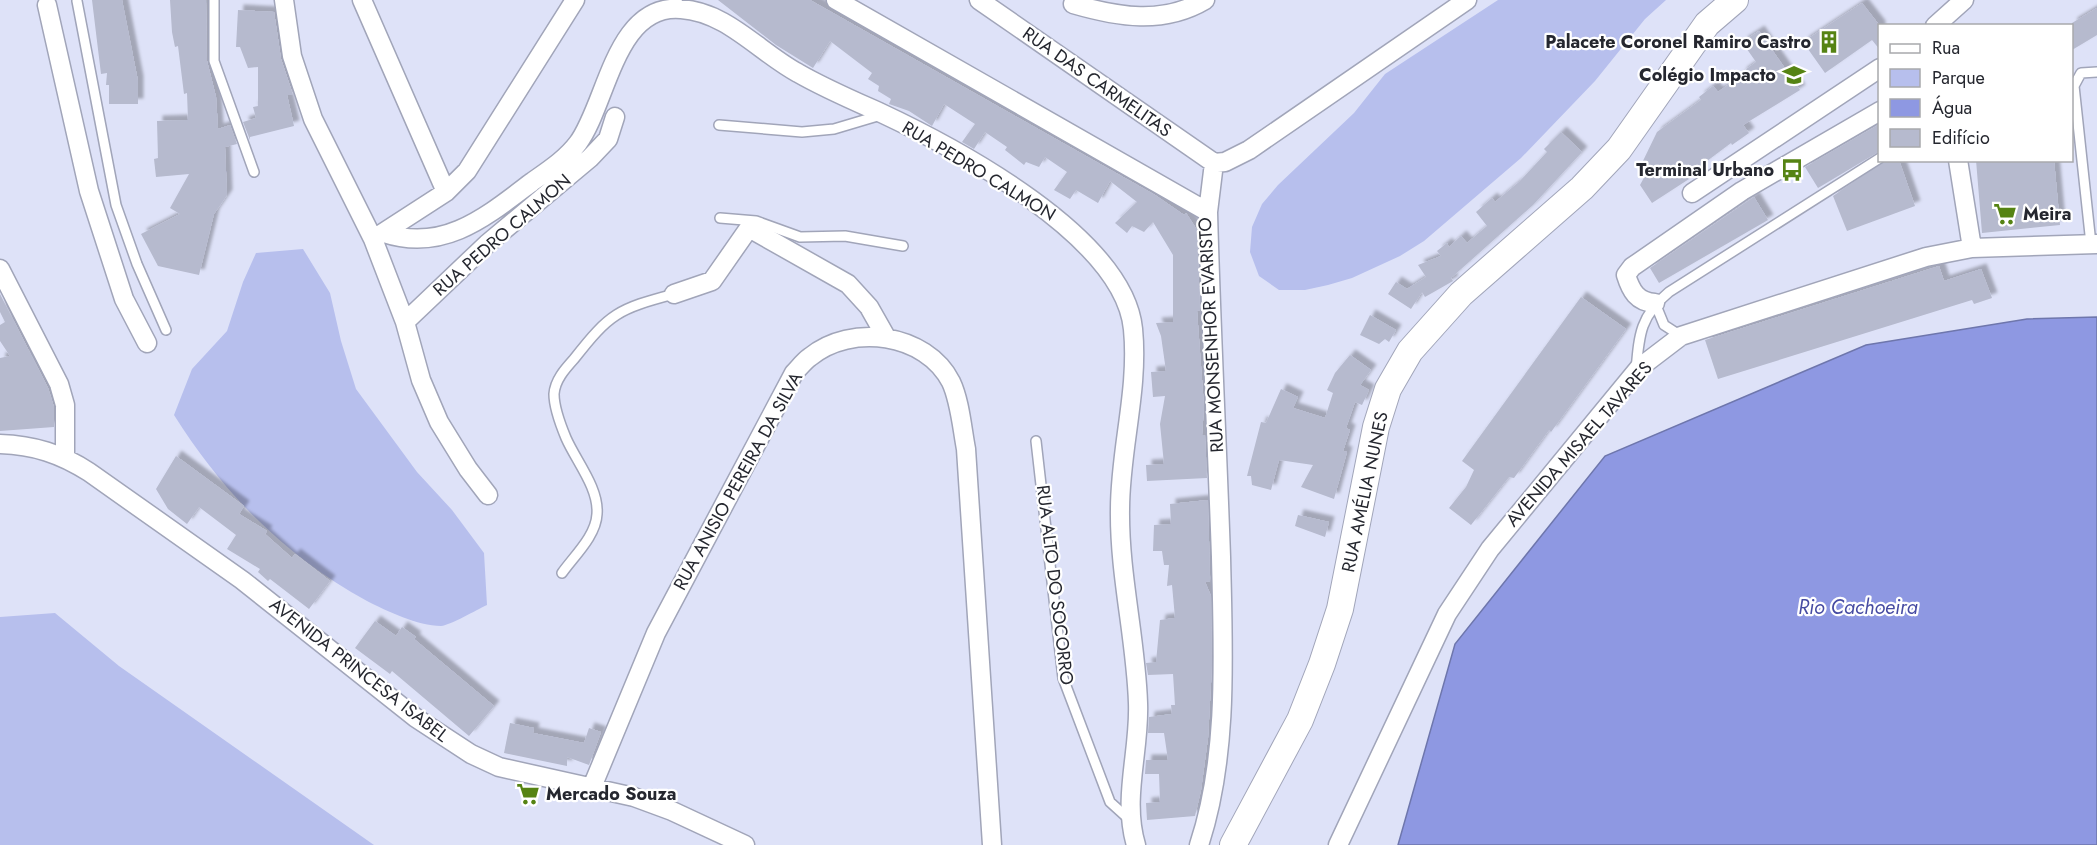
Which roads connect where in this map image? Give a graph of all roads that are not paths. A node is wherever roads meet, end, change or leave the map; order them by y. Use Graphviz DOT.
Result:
graph roads {
  1 [pos="214,0"];
  2 [pos="284,0"];
  3 [pos="362,0"];
  4 [pos="575,0"];
  5 [pos="836,0"];
  6 [pos="979,0"];
  7 [pos="1205,0"];
  8 [pos="1467,0"];
  9 [pos="1735,0"];
  10 [pos="1964,0"];
  11 [pos="77,1"];
  12 [pos="46,3"];
  13 [pos="1073,4"];
  14 [pos="1937,24"];
  15 [pos="1878,69"];
  16 [pos="2097,72"];
  17 [pos="1878,112"];
  18 [pos="883,114"];
  19 [pos="615,117"];
  20 [pos="719,125"];
  21 [pos="1878,159"];
  22 [pos="1958,162"];
  23 [pos="1214,163"];
  24 [pos="254,172"];
  25 [pos="446,192"];
  26 [pos="1692,193"];
  27 [pos="1208,212"];
  28 [pos="720,218"];
  29 [pos="379,236"];
  30 [pos="2094,244"];
  31 [pos="903,246"];
  32 [pos="1972,248"];
  33 [pos="0,269"];
  34 [pos="674,294"];
  35 [pos="1655,303"];
  36 [pos="405,322"];
  37 [pos="166,330"];
  38 [pos="1681,336"];
  39 [pos="886,338"];
  40 [pos="147,343"];
  41 [pos="1636,372"];
  42 [pos="1036,441"];
  43 [pos="0,444"];
  44 [pos="65,456"];
  45 [pos="488,495"];
  46 [pos="562,573"];
  47 [pos="592,787"];
  48 [pos="1131,821"];
  49 [pos="745,845"];
  50 [pos="992,845"];
  51 [pos="1136,845"];
  52 [pos="1199,845"];
  53 [pos="1233,845"];
  54 [pos="1338,845"];
  1 -- 24 [label="lane"];
  2 -- 29 [label="street"];
  3 -- 25 [label="street"];
  4 -- 25 [label="street"];
  5 -- 27 [label="street, RUA MONSENHOR EVARISTO"];
  6 -- 23 [label="street, RUA DAS CARMELITAS"];
  7 -- 13 [label="street"];
  8 -- 23 [label="street"];
  9 -- 53 [label="main road, RUA AMÉLIA NUNES"];
  10 -- 14 [label="street"];
  11 -- 37 [label="lane"];
  12 -- 40 [label="street"];
  15 -- 26 [label="street"];
  16 -- 30 [label="lane"];
  17 -- 35 [label="street"];
  18 -- 20 [label="lane"];
  18 -- 29 [label="street, RUA PEDRO CALMON"];
  18 -- 48 [label="street, RUA PEDRO CALMON"];
  19 -- 36 [label="street, RUA PEDRO CALMON"];
  21 -- 35 [label="lane"];
  22 -- 32 [label="street"];
  23 -- 27 [label="street"];
  25 -- 29 [label="street"];
  27 -- 52 [label="street, RUA MONSENHOR EVARISTO"];
  28 -- 31 [label="lane"];
  29 -- 36 [label="street"];
  30 -- 32 [label="street, AVENIDA MISAEL TAVARES"];
  32 -- 38 [label="street, AVENIDA MISAEL TAVARES"];
  33 -- 44 [label="street"];
  34 -- 39 [label="street"];
  34 -- 46 [label="lane"];
  35 -- 38 [label="lane"];
  35 -- 41 [label="lane"];
  36 -- 45 [label="street"];
  38 -- 41 [label="street, AVENIDA MISAEL TAVARES"];
  39 -- 47 [label="street, RUA ANISIO PEREIRA DA SILVA"];
  39 -- 50 [label="street, RUA ANISIO PEREIRA DA SILVA"];
  41 -- 54 [label="street, AVENIDA MISAEL TAVARES"];
  42 -- 48 [label="lane, RUA ALTO DO SOCORRO"];
  43 -- 44 [label="street, AVENIDA PRINCESA ISABEL"];
  44 -- 47 [label="street, AVENIDA PRINCESA ISABEL"];
  47 -- 49 [label="street, AVENIDA PRINCESA ISABEL"];
  48 -- 51 [label="street, RUA PEDRO CALMON"];
}
